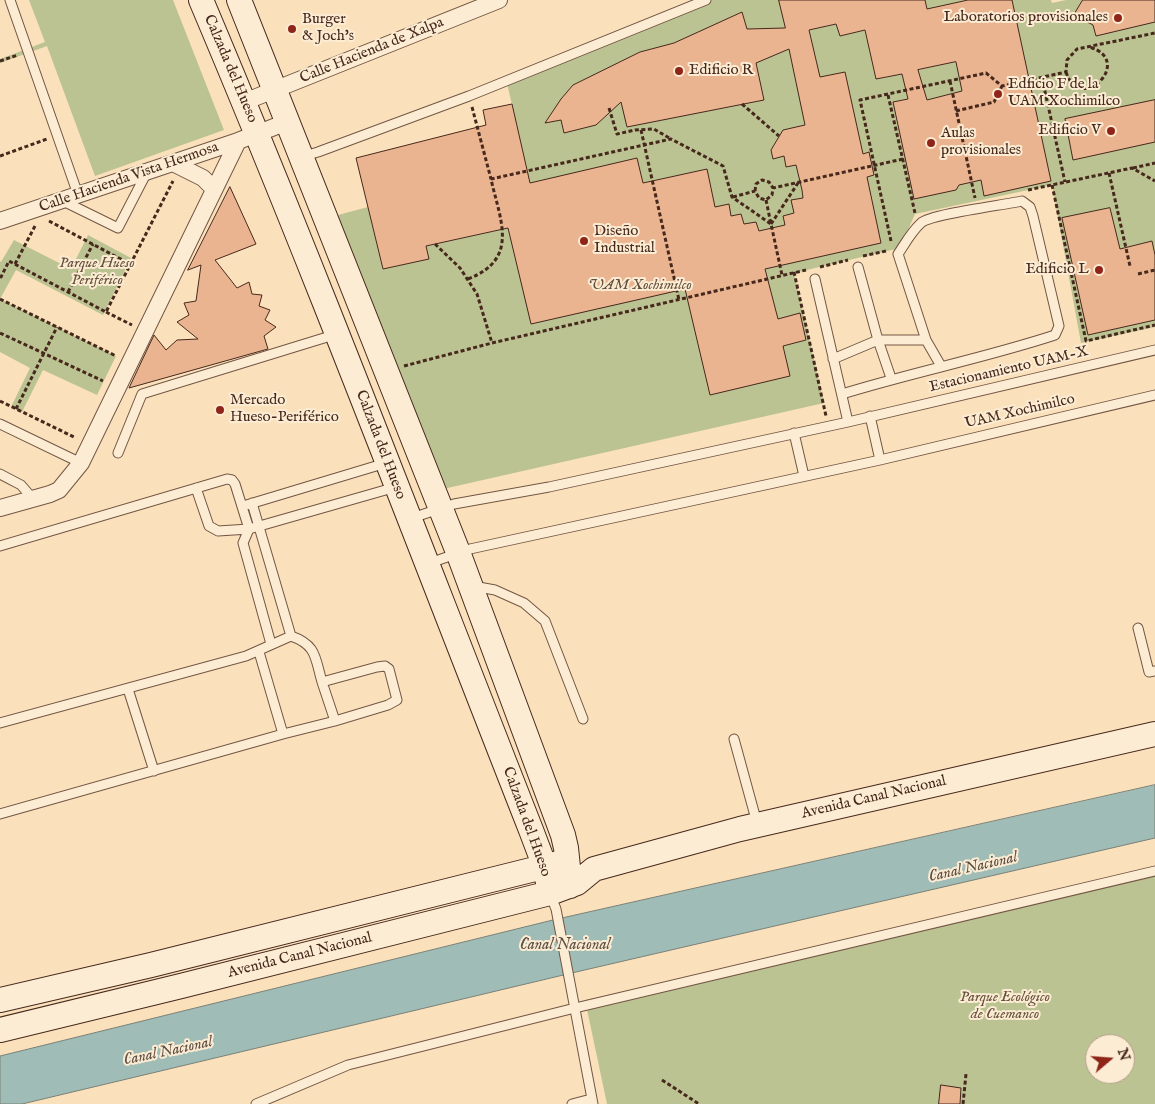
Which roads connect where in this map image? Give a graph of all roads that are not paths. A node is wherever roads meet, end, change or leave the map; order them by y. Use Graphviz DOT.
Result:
graph roads {
  1 [pos="10,0"];
  2 [pos="201,0"];
  3 [pos="239,0"];
  4 [pos="499,0"];
  5 [pos="706,0"];
  6 [pos="275,90"];
  7 [pos="244,102"];
  8 [pos="287,122"];
  9 [pos="248,137"];
  10 [pos="301,157"];
  11 [pos="175,169"];
  12 [pos="147,172"];
  13 [pos="75,186"];
  14 [pos="214,189"];
  15 [pos="63,201"];
  16 [pos="0,221"];
  17 [pos="858,267"];
  18 [pos="815,279"];
  19 [pos="337,334"];
  20 [pos="878,340"];
  21 [pos="926,340"];
  22 [pos="1155,350"];
  23 [pos="832,359"];
  24 [pos="941,366"];
  25 [pos="891,378"];
  26 [pos="842,394"];
  27 [pos="1155,395"];
  28 [pos="870,416"];
  29 [pos="848,422"];
  30 [pos="0,424"];
  31 [pos="794,433"];
  32 [pos="118,453"];
  33 [pos="880,460"];
  34 [pos="387,462"];
  35 [pos="81,463"];
  36 [pos="0,474"];
  37 [pos="804,476"];
  38 [pos="397,487"];
  39 [pos="196,488"];
  40 [pos="33,499"];
  41 [pos="247,505"];
  42 [pos="0,508"];
  43 [pos="441,508"];
  44 [pos="409,519"];
  45 [pos="258,526"];
  46 [pos="249,529"];
  47 [pos="0,546"];
  48 [pos="458,552"];
  49 [pos="427,564"];
  50 [pos="471,586"];
  51 [pos="1138,628"];
  52 [pos="291,636"];
  53 [pos="271,644"];
  54 [pos="259,652"];
  55 [pos="1155,671"];
  56 [pos="322,682"];
  57 [pos="128,689"];
  58 [pos="583,719"];
  59 [pos="335,721"];
  60 [pos="0,722"];
  61 [pos="283,734"];
  62 [pos="1155,734"];
  63 [pos="734,739"];
  64 [pos="154,771"];
  65 [pos="0,814"];
  66 [pos="758,825"];
  67 [pos="531,830"];
  68 [pos="567,862"];
  69 [pos="544,867"];
  70 [pos="594,869"];
  71 [pos="1155,871"];
  72 [pos="497,879"];
  73 [pos="558,901"];
  74 [pos="0,1000"];
  75 [pos="575,1008"];
  76 [pos="0,1030"];
  77 [pos="592,1101"];
  78 [pos="256,1104"];
  79 [pos="572,1104"];
  1 -- 13 [label="lane"];
  2 -- 7 [label="main road, Calzada del Hueso"];
  3 -- 6 [label="main road, Calzada del Hueso"];
  4 -- 6 [label="street, Calle Hacienda de Xalpa"];
  5 -- 10 [label="lane"];
  6 -- 7 [label="street, Calle Hacienda de Xalpa"];
  6 -- 8 [label="main road, Calzada del Hueso"];
  7 -- 9 [label="main road, Calzada del Hueso"];
  8 -- 9 [label="street, Calle Hacienda Vista Hermosa"];
  8 -- 10 [label="main road, Calzada del Hueso"];
  9 -- 11 [label="street, Calle Hacienda Vista Hermosa"];
  9 -- 14 [label="street"];
  9 -- 19 [label="main road, Calzada del Hueso"];
  10 -- 43 [label="main road, Calzada del Hueso"];
  11 -- 12 [label="street, Calle Hacienda Vista Hermosa"];
  11 -- 14 [label="street"];
  12 -- 15 [label="street, Calle Hacienda Vista Hermosa"];
  12 -- 15 [label="lane"];
  14 -- 35 [label="street"];
  15 -- 16 [label="street, Calle Hacienda Vista Hermosa"];
  17 -- 20 [label="lane"];
  18 -- 23 [label="lane"];
  19 -- 32 [label="lane"];
  19 -- 34 [label="main road, Calzada del Hueso"];
  20 -- 21 [label="lane"];
  20 -- 23 [label="lane"];
  20 -- 25 [label="lane"];
  21 -- 24 [label="lane, Estacionamiento UAM-X"];
  21 -- 24 [label="lane, Estacionamiento UAM-X"];
  22 -- 28 [label="lane, Estacionamiento UAM-X"];
  23 -- 26 [label="lane"];
  24 -- 25 [label="lane, Estacionamiento UAM-X"];
  25 -- 26 [label="lane, Estacionamiento UAM-X"];
  26 -- 29 [label="lane"];
  27 -- 33 [label="lane, UAM Xochimilco"];
  28 -- 29 [label="lane, Estacionamiento UAM-X"];
  28 -- 33 [label="lane"];
  29 -- 31 [label="lane, Estacionamiento UAM-X"];
  30 -- 35 [label="lane"];
  31 -- 37 [label="lane"];
  31 -- 43 [label="lane"];
  33 -- 37 [label="lane, UAM Xochimilco"];
  34 -- 38 [label="main road, Calzada del Hueso"];
  34 -- 41 [label="lane"];
  35 -- 40 [label="street"];
  36 -- 40 [label="lane"];
  37 -- 48 [label="lane, UAM Xochimilco"];
  38 -- 44 [label="main road, Calzada del Hueso"];
  38 -- 45 [label="lane"];
  39 -- 41 [label="lane"];
  39 -- 46 [label="lane"];
  39 -- 47 [label="lane"];
  40 -- 42 [label="street"];
  41 -- 45 [label="lane"];
  41 -- 46 [label="lane"];
  43 -- 44 [label="lane"];
  43 -- 48 [label="main road, Calzada del Hueso"];
  44 -- 49 [label="main road, Calzada del Hueso"];
  45 -- 46 [label="lane"];
  45 -- 52 [label="lane"];
  46 -- 53 [label="lane"];
  48 -- 49 [label="lane, UAM Xochimilco"];
  48 -- 50 [label="main road, Calzada del Hueso"];
  49 -- 67 [label="main road, Calzada del Hueso"];
  50 -- 58 [label="lane"];
  50 -- 68 [label="main road, Calzada del Hueso"];
  51 -- 55 [label="lane"];
  52 -- 53 [label="lane"];
  52 -- 56 [label="lane"];
  53 -- 54 [label="lane"];
  54 -- 57 [label="lane"];
  54 -- 61 [label="lane"];
  56 -- 59 [label="lane"];
  56 -- 59 [label="lane"];
  57 -- 60 [label="lane"];
  57 -- 64 [label="lane"];
  59 -- 61 [label="lane"];
  61 -- 64 [label="lane"];
  62 -- 66 [label="main road, Avenida Canal Nacional"];
  63 -- 66 [label="lane"];
  64 -- 65 [label="lane"];
  66 -- 70 [label="main road, Avenida Canal Nacional"];
  67 -- 69 [label="main road, Calzada del Hueso"];
  67 -- 72 [label="main road"];
  68 -- 69 [label="main road, Avenida Canal Nacional"];
  68 -- 70 [label="main road, Avenida Canal Nacional"];
  68 -- 73 [label="main road, Calzada del Hueso"];
  69 -- 72 [label="main road, Avenida Canal Nacional"];
  69 -- 73 [label="main road, Calzada del Hueso"];
  70 -- 73 [label="main road, Avenida Canal Nacional"];
  71 -- 75 [label="lane"];
  72 -- 74 [label="main road, Avenida Canal Nacional"];
  73 -- 75 [label="lane"];
  73 -- 76 [label="main road, Avenida Canal Nacional"];
  75 -- 77 [label="lane"];
  75 -- 78 [label="lane"];
  77 -- 79 [label="lane"];
}
